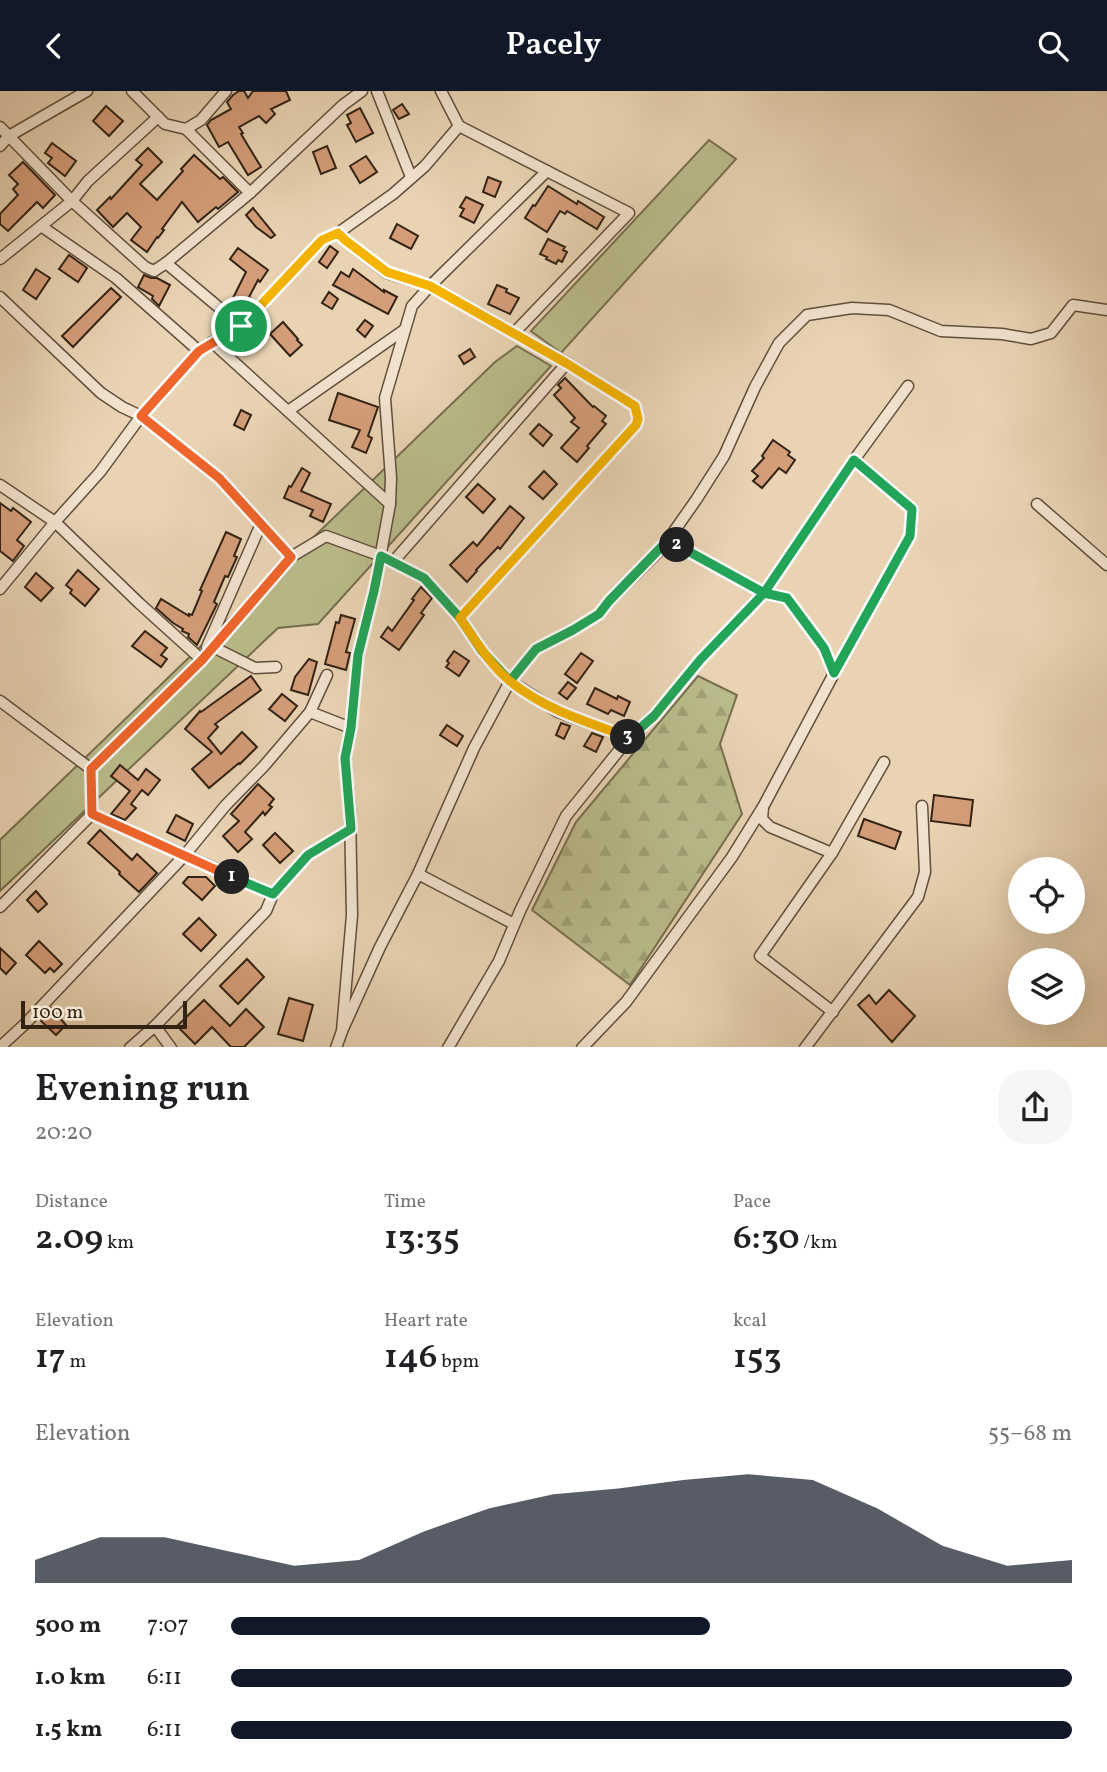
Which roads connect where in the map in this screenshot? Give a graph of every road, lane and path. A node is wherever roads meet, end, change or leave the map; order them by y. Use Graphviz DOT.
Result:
graph roads {
  1 [pos="87,91"];
  2 [pos="132,91"];
  3 [pos="226,91"];
  4 [pos="362,91"];
  5 [pos="377,91"];
  6 [pos="441,91"];
  7 [pos="158,117"];
  8 [pos="459,126"];
  9 [pos="0,127"];
  10 [pos="186,129"];
  11 [pos="9,136"];
  12 [pos="0,146"];
  13 [pos="547,171"];
  14 [pos="411,177"];
  15 [pos="250,193"];
  16 [pos="72,201"];
  17 [pos="41,226"];
  18 [pos="338,233"];
  19 [pos="0,260"];
  20 [pos="166,263"];
  21 [pos="430,286"];
  22 [pos="0,297"];
  23 [pos="1107,310"];
  24 [pos="241,326"];
  25 [pos="404,330"];
  26 [pos="514,333"];
  27 [pos="212,342"];
  28 [pos="199,351"];
  29 [pos="566,363"];
  30 [pos="908,386"];
  31 [pos="288,411"];
  32 [pos="141,416"];
  33 [pos="854,460"];
  34 [pos="0,485"];
  35 [pos="390,504"];
  36 [pos="1037,504"];
  37 [pos="55,522"];
  38 [pos="261,524"];
  39 [pos="668,540"];
  40 [pos="381,556"];
  41 [pos="291,557"];
  42 [pos="393,562"];
  43 [pos="1107,565"];
  44 [pos="1,586"];
  45 [pos="764,593"];
  46 [pos="460,618"];
  47 [pos="213,647"];
  48 [pos="202,660"];
  49 [pos="276,667"];
  50 [pos="834,673"];
  51 [pos="327,675"];
  52 [pos="510,681"];
  53 [pos="0,701"];
  54 [pos="310,712"];
  55 [pos="351,728"];
  56 [pos="629,738"];
  57 [pos="884,762"];
  58 [pos="91,769"];
  59 [pos="922,806"];
  60 [pos="763,807"];
  61 [pos="92,814"];
  62 [pos="351,829"];
  63 [pos="832,853"];
  64 [pos="184,856"];
  65 [pos="418,874"];
  66 [pos="273,894"];
  67 [pos="0,907"];
  68 [pos="514,924"];
  69 [pos="832,1012"];
  70 [pos="155,1026"];
  71 [pos="342,1031"];
  72 [pos="0,1047"];
  73 [pos="131,1047"];
  74 [pos="170,1047"];
  75 [pos="336,1047"];
  76 [pos="449,1047"];
  77 [pos="583,1047"];
  78 [pos="806,1047"];
  1 -- 11 [label="street"];
  2 -- 7 [label="street"];
  3 -- 10 [label="street"];
  4 -- 15 [label="street"];
  5 -- 14 [label="street"];
  6 -- 8 [label="street"];
  7 -- 10 [label="street"];
  7 -- 16 [label="street"];
  8 -- 13 [label="street"];
  8 -- 14 [label="street"];
  9 -- 11 [label="street"];
  10 -- 15 [label="street"];
  11 -- 12 [label="street"];
  11 -- 16 [label="street"];
  13 -- 21 [label="street"];
  13 -- 26 [label="street"];
  14 -- 18 [label="street"];
  15 -- 20 [label="street"];
  16 -- 17 [label="street"];
  16 -- 20 [label="street"];
  17 -- 19 [label="street"];
  17 -- 28 [label="street"];
  18 -- 21 [label="street"];
  18 -- 24 [label="street"];
  20 -- 24 [label="street"];
  21 -- 25 [label="street"];
  21 -- 26 [label="street"];
  22 -- 32 [label="street"];
  23 -- 39 [label="street"];
  24 -- 27 [label="street"];
  25 -- 31 [label="street"];
  25 -- 35 [label="street"];
  26 -- 29 [label="street"];
  27 -- 28 [label="street"];
  27 -- 31 [label="street"];
  28 -- 32 [label="street"];
  29 -- 42 [label="street"];
  29 -- 46 [label="street"];
  30 -- 33 [label="street"];
  31 -- 35 [label="street"];
  32 -- 37 [label="street"];
  32 -- 38 [label="street"];
  33 -- 45 [label="street"];
  33 -- 50 [label="street"];
  34 -- 37 [label="street"];
  35 -- 40 [label="street"];
  36 -- 43 [label="street"];
  37 -- 44 [label="street"];
  37 -- 48 [label="street"];
  38 -- 41 [label="street"];
  38 -- 48 [label="street"];
  39 -- 45 [label="street"];
  39 -- 52 [label="street"];
  40 -- 41 [label="street"];
  40 -- 42 [label="street"];
  40 -- 55 [label="street"];
  41 -- 47 [label="street"];
  42 -- 46 [label="street"];
  45 -- 50 [label="street"];
  45 -- 56 [label="street"];
  46 -- 52 [label="street"];
  47 -- 48 [label="street"];
  47 -- 49 [label="street"];
  48 -- 58 [label="street"];
  50 -- 60 [label="street"];
  51 -- 54 [label="street"];
  52 -- 56 [label="street"];
  52 -- 65 [label="street"];
  53 -- 58 [label="street"];
  54 -- 55 [label="street"];
  54 -- 64 [label="street"];
  55 -- 62 [label="street"];
  56 -- 68 [label="street"];
  57 -- 63 [label="street"];
  58 -- 61 [label="street"];
  59 -- 69 [label="street"];
  60 -- 63 [label="street"];
  60 -- 77 [label="street"];
  61 -- 64 [label="street"];
  61 -- 67 [label="street"];
  62 -- 66 [label="street"];
  62 -- 71 [label="street"];
  63 -- 69 [label="street"];
  64 -- 66 [label="street"];
  64 -- 72 [label="street"];
  65 -- 68 [label="street"];
  65 -- 71 [label="street"];
  66 -- 70 [label="street"];
  68 -- 76 [label="street"];
  69 -- 78 [label="street"];
  70 -- 73 [label="street"];
  70 -- 74 [label="street"];
  71 -- 75 [label="street"];
}
